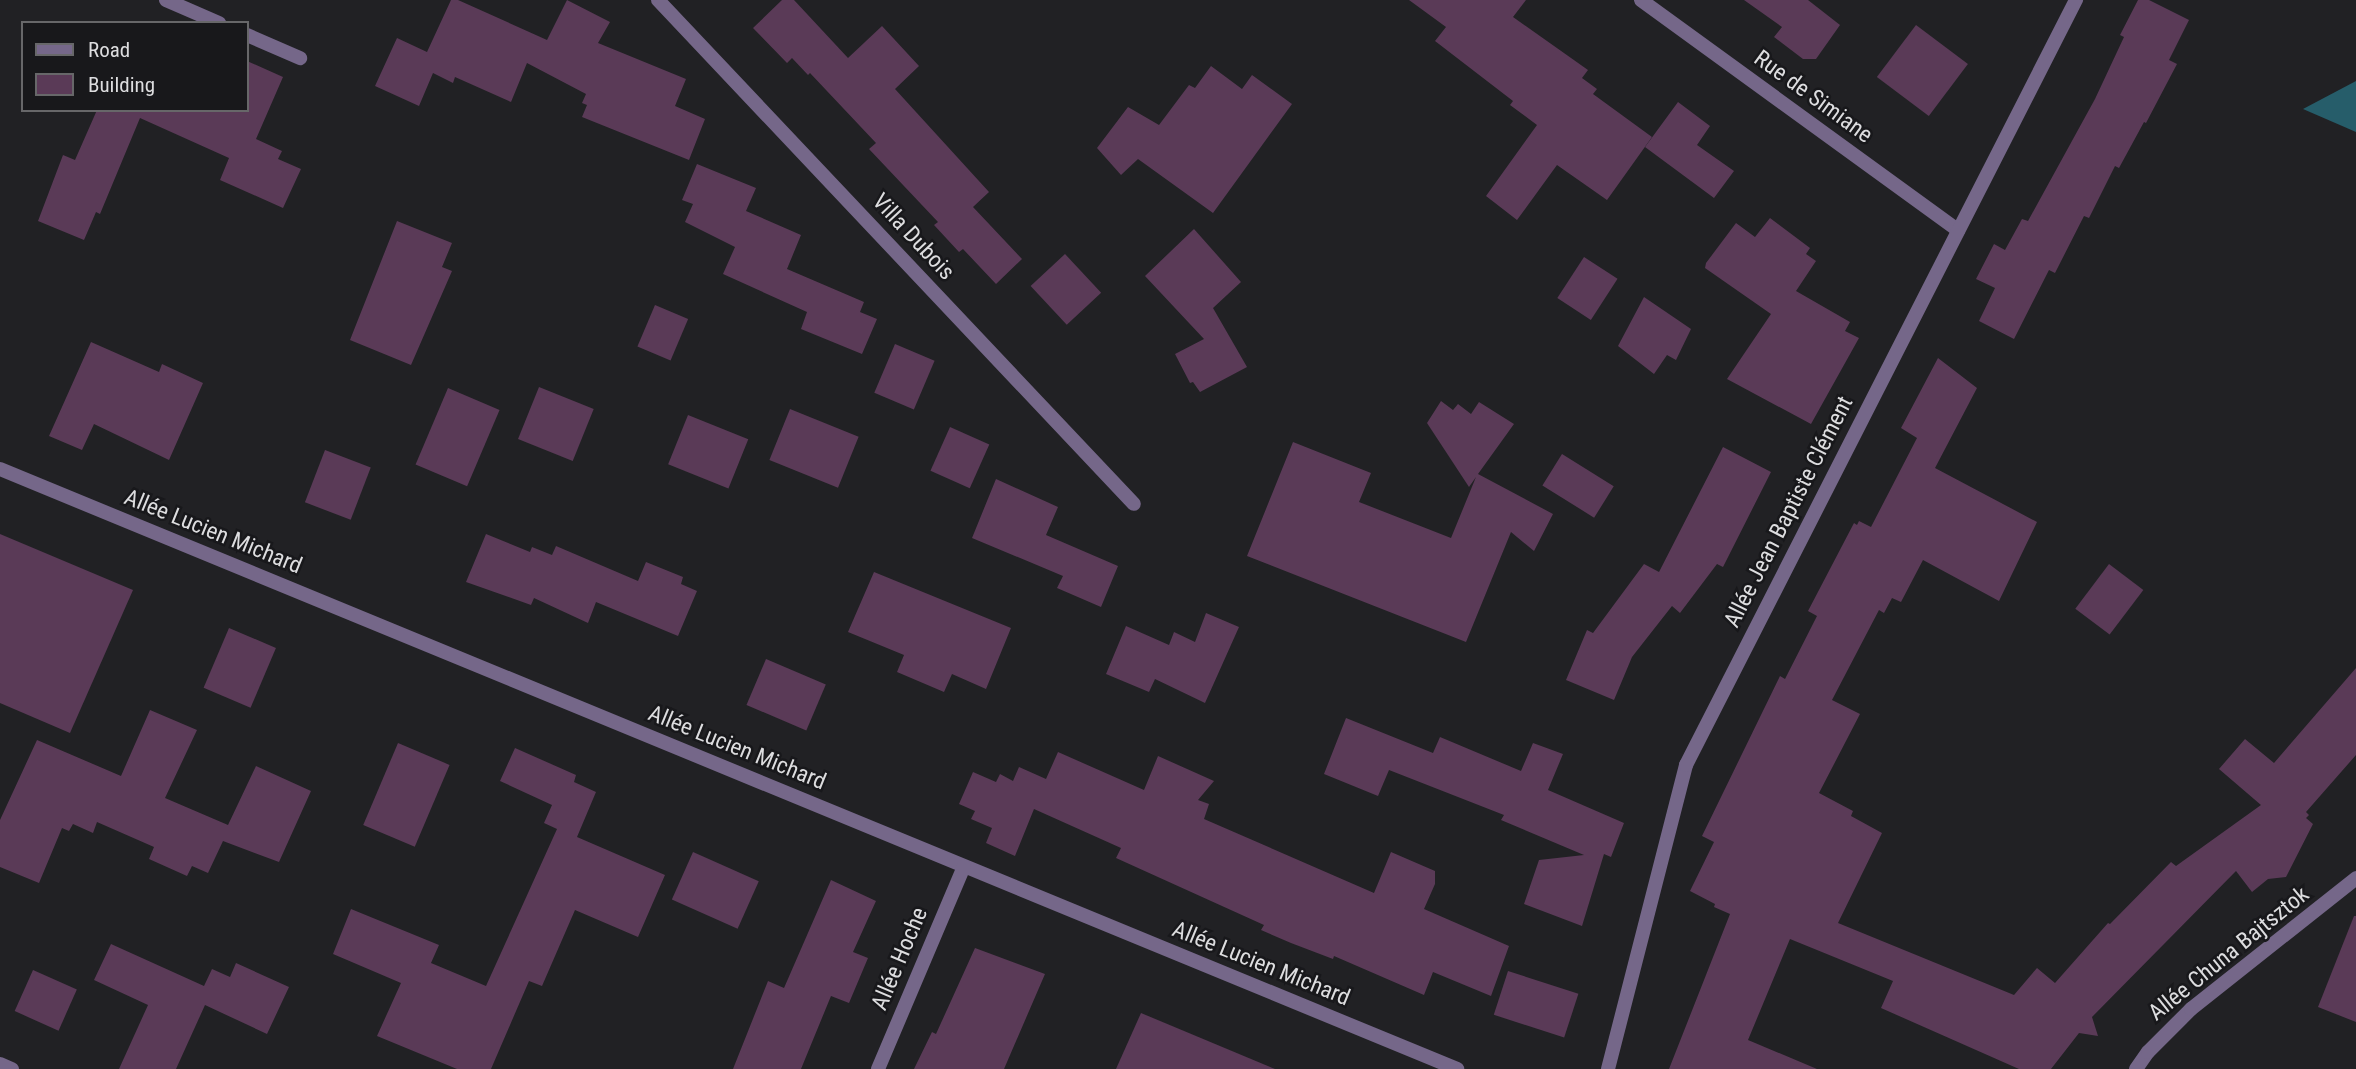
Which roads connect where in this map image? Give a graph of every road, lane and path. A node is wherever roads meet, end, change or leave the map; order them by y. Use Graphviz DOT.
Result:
graph roads {
  1 [pos="166,0"];
  2 [pos="658,0"];
  3 [pos="1641,0"];
  4 [pos="2076,0"];
  5 [pos="214,21"];
  6 [pos="248,35"];
  7 [pos="300,58"];
  8 [pos="1958,230"];
  9 [pos="0,469"];
  10 [pos="1135,504"];
  11 [pos="964,866"];
  12 [pos="2356,878"];
  13 [pos="0,1064"];
  14 [pos="12,1069"];
  15 [pos="878,1069"];
  16 [pos="1457,1069"];
  17 [pos="1608,1069"];
  18 [pos="2136,1069"];
  1 -- 5 [label="street"];
  2 -- 10 [label="street, Villa Dubois"];
  3 -- 8 [label="street, Rue de Simiane"];
  4 -- 8 [label="street, Allée Jean Baptiste Clément"];
  6 -- 7 [label="street"];
  8 -- 17 [label="street, Allée Jean Baptiste Clément"];
  9 -- 11 [label="street, Allée Lucien Michard"];
  11 -- 15 [label="street, Allée Hoche"];
  11 -- 16 [label="street, Allée Lucien Michard"];
  12 -- 18 [label="street, Allée Chuna Bajtsztok"];
  13 -- 14 [label="street"];
}
